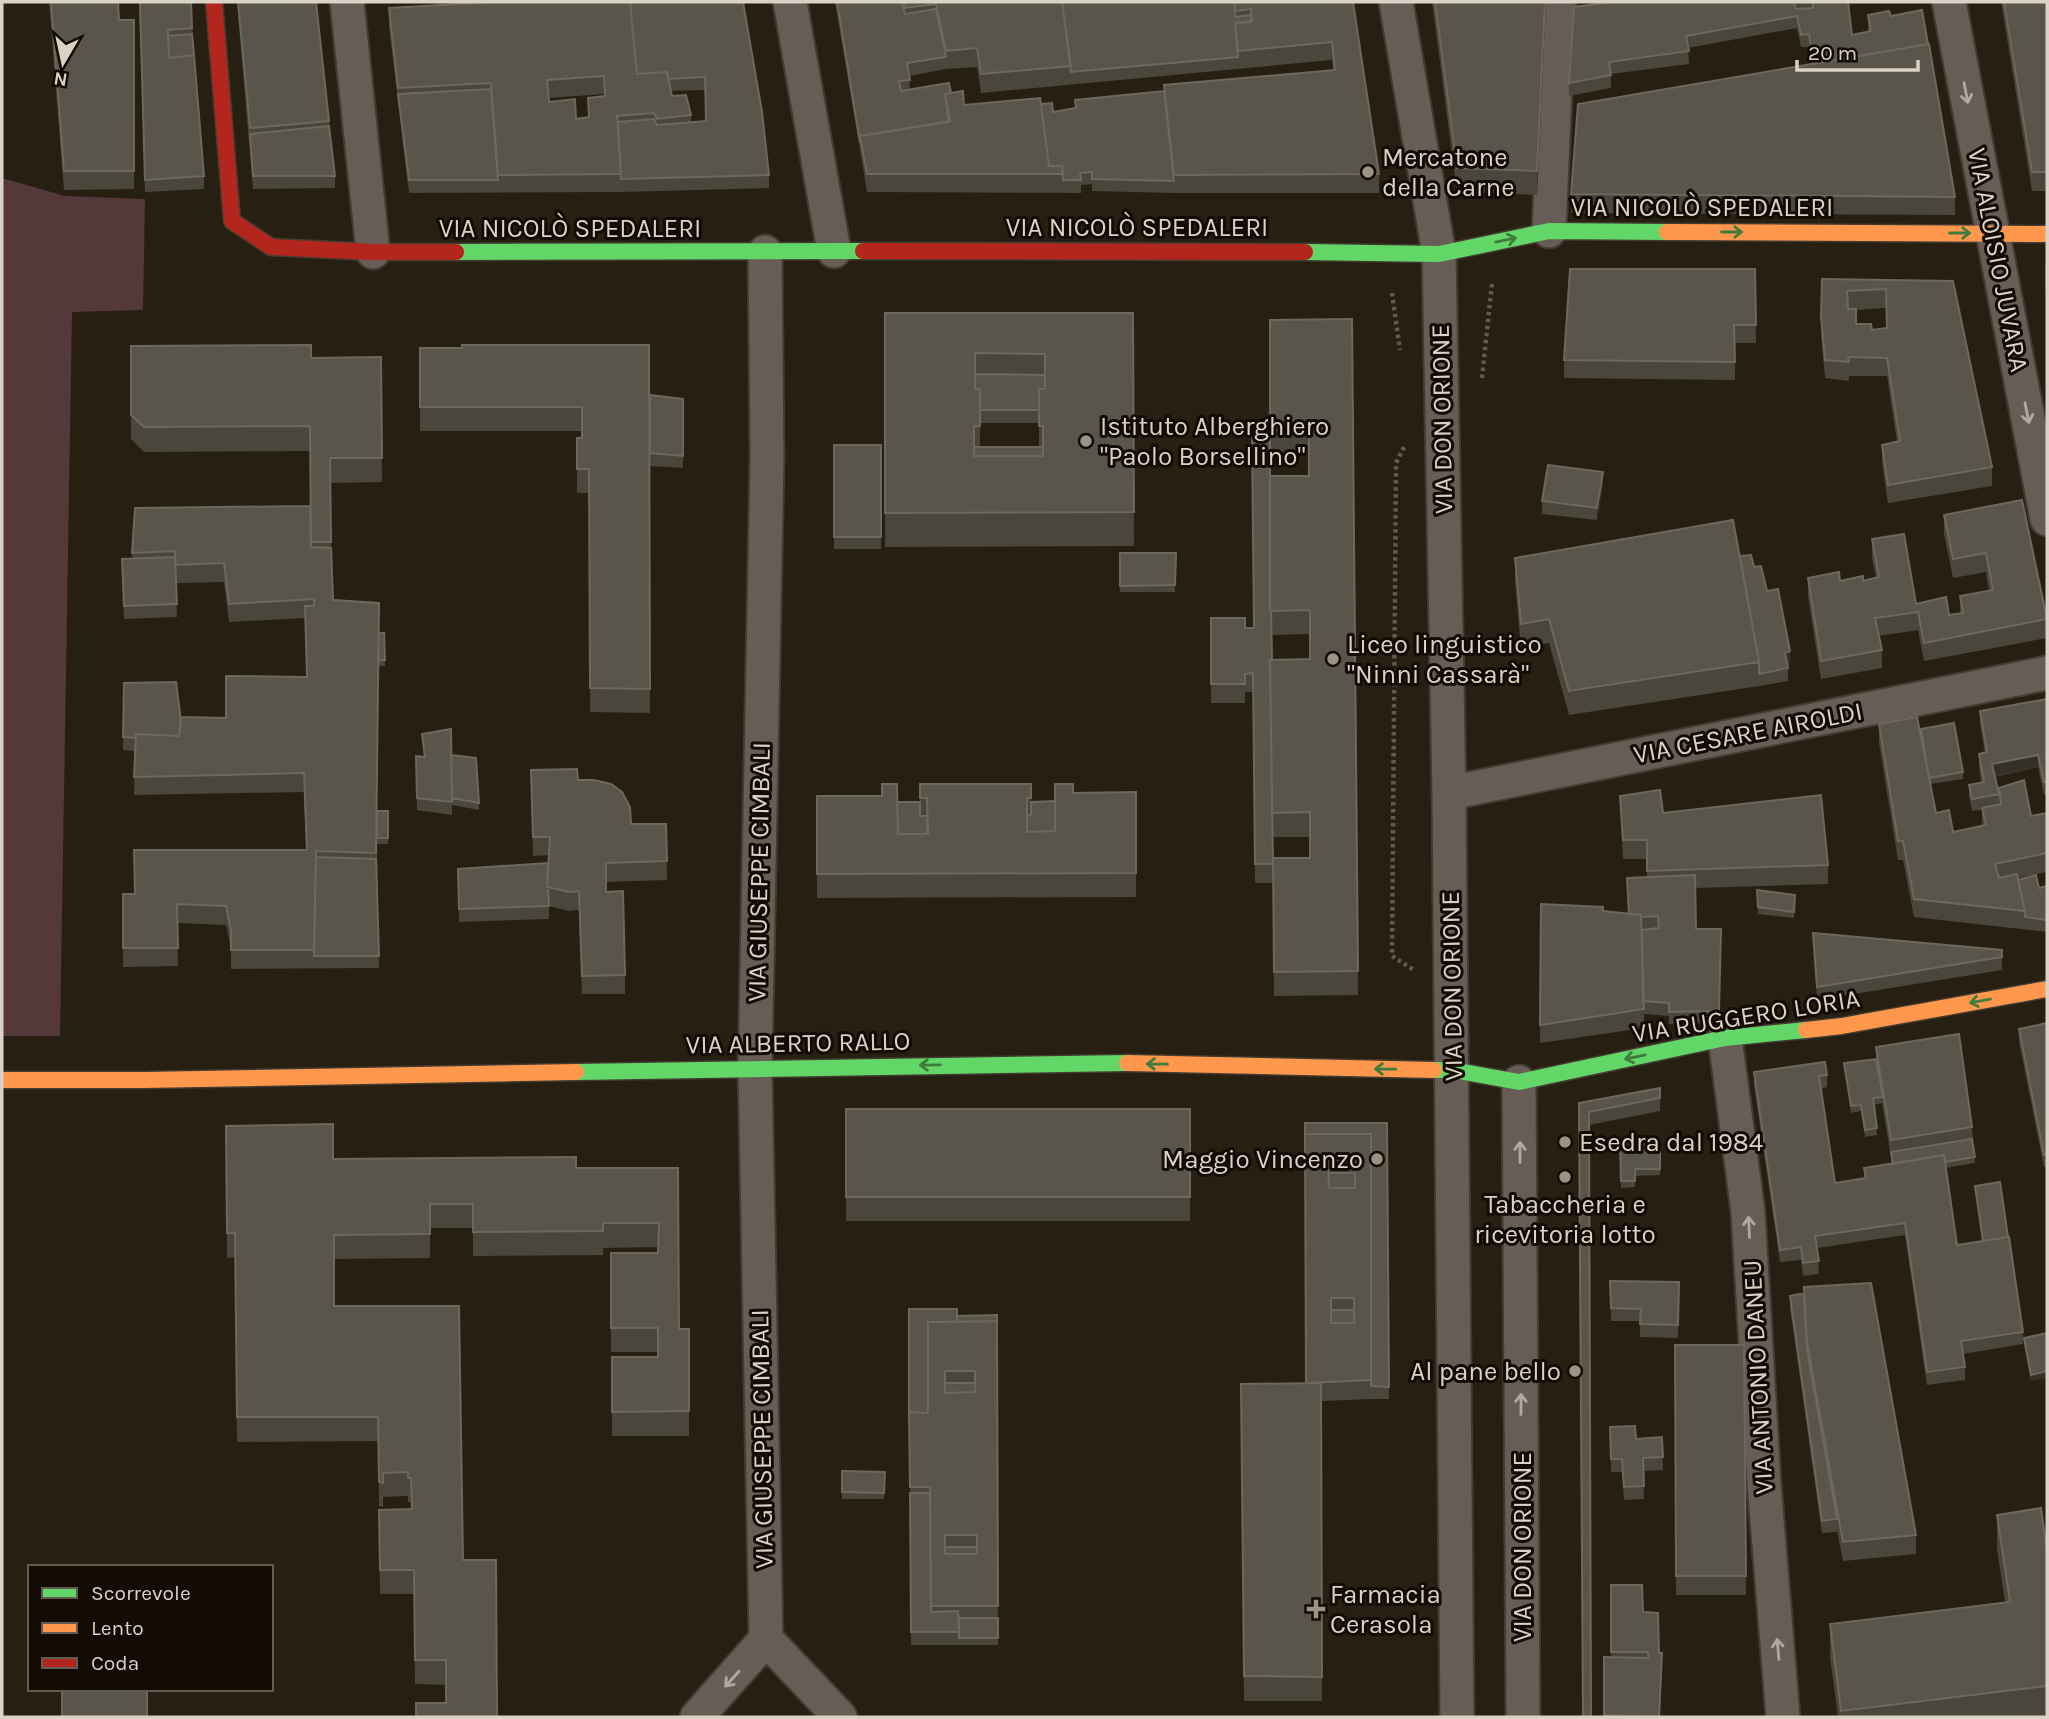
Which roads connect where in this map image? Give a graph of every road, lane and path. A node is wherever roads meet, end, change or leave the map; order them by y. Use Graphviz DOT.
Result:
graph roads {
  1 [pos="214,2"];
  2 [pos="347,2"];
  3 [pos="790,2"];
  4 [pos="1396,2"];
  5 [pos="1559,2"];
  6 [pos="1949,2"];
  7 [pos="1549,231"];
  8 [pos="1993,233"];
  9 [pos="2047,234"];
  10 [pos="834,251"];
  11 [pos="373,252"];
  12 [pos="765,252"];
  13 [pos="1439,254"];
  14 [pos="1392,293"];
  15 [pos="1402,363"];
  16 [pos="1408,441"];
  17 [pos="2047,519"];
  18 [pos="2047,673"];
  19 [pos="1449,793"];
  20 [pos="1417,972"];
  21 [pos="2047,989"];
  22 [pos="1725,1038"];
  23 [pos="755,1068"];
  24 [pos="1453,1070"];
  25 [pos="2,1080"];
  26 [pos="1519,1082"];
  27 [pos="766,1639"];
  28 [pos="697,1717"];
  29 [pos="841,1717"];
  30 [pos="1457,1717"];
  31 [pos="1523,1717"];
  32 [pos="1783,1717"];
  1 -- 11 [label="street, VIA NICOLÒ SPEDALERI"];
  2 -- 11 [label="street"];
  3 -- 10 [label="street"];
  4 -- 13 [label="street, VIA DON ORIONE"];
  5 -- 7 [label="street"];
  6 -- 8 [label="street, VIA ALOISIO JUVARA, one-way"];
  7 -- 8 [label="street, VIA NICOLÒ SPEDALERI, one-way"];
  13 -- 7 [label="street, VIA NICOLÒ SPEDALERI, one-way"];
  8 -- 9 [label="street, VIA NICOLÒ SPEDALERI"];
  8 -- 17 [label="street, VIA ALOISIO JUVARA, one-way"];
  10 -- 12 [label="street, VIA NICOLÒ SPEDALERI"];
  10 -- 13 [label="street, VIA NICOLÒ SPEDALERI"];
  11 -- 12 [label="street, VIA NICOLÒ SPEDALERI"];
  12 -- 23 [label="street, VIA GIUSEPPE CIMBALI"];
  13 -- 19 [label="street, VIA DON ORIONE"];
  14 -- 15 [label="path"];
  16 -- 20 [label="path"];
  18 -- 19 [label="street, VIA CESARE AIROLDI"];
  19 -- 24 [label="street, VIA DON ORIONE"];
  21 -- 22 [label="street, VIA RUGGERO LORIA, one-way"];
  22 -- 26 [label="street, VIA RUGGERO LORIA, one-way"];
  32 -- 22 [label="street, VIA ANTONIO DANEU, one-way"];
  24 -- 23 [label="street, VIA ALBERTO RALLO, one-way"];
  23 -- 25 [label="street, VIA ALBERTO RALLO"];
  23 -- 27 [label="street, VIA GIUSEPPE CIMBALI"];
  24 -- 26 [label="street, VIA RUGGERO LORIA"];
  24 -- 30 [label="street, VIA DON ORIONE"];
  31 -- 26 [label="street, VIA DON ORIONE, one-way"];
  27 -- 28 [label="street, one-way"];
  27 -- 29 [label="street"];
}
